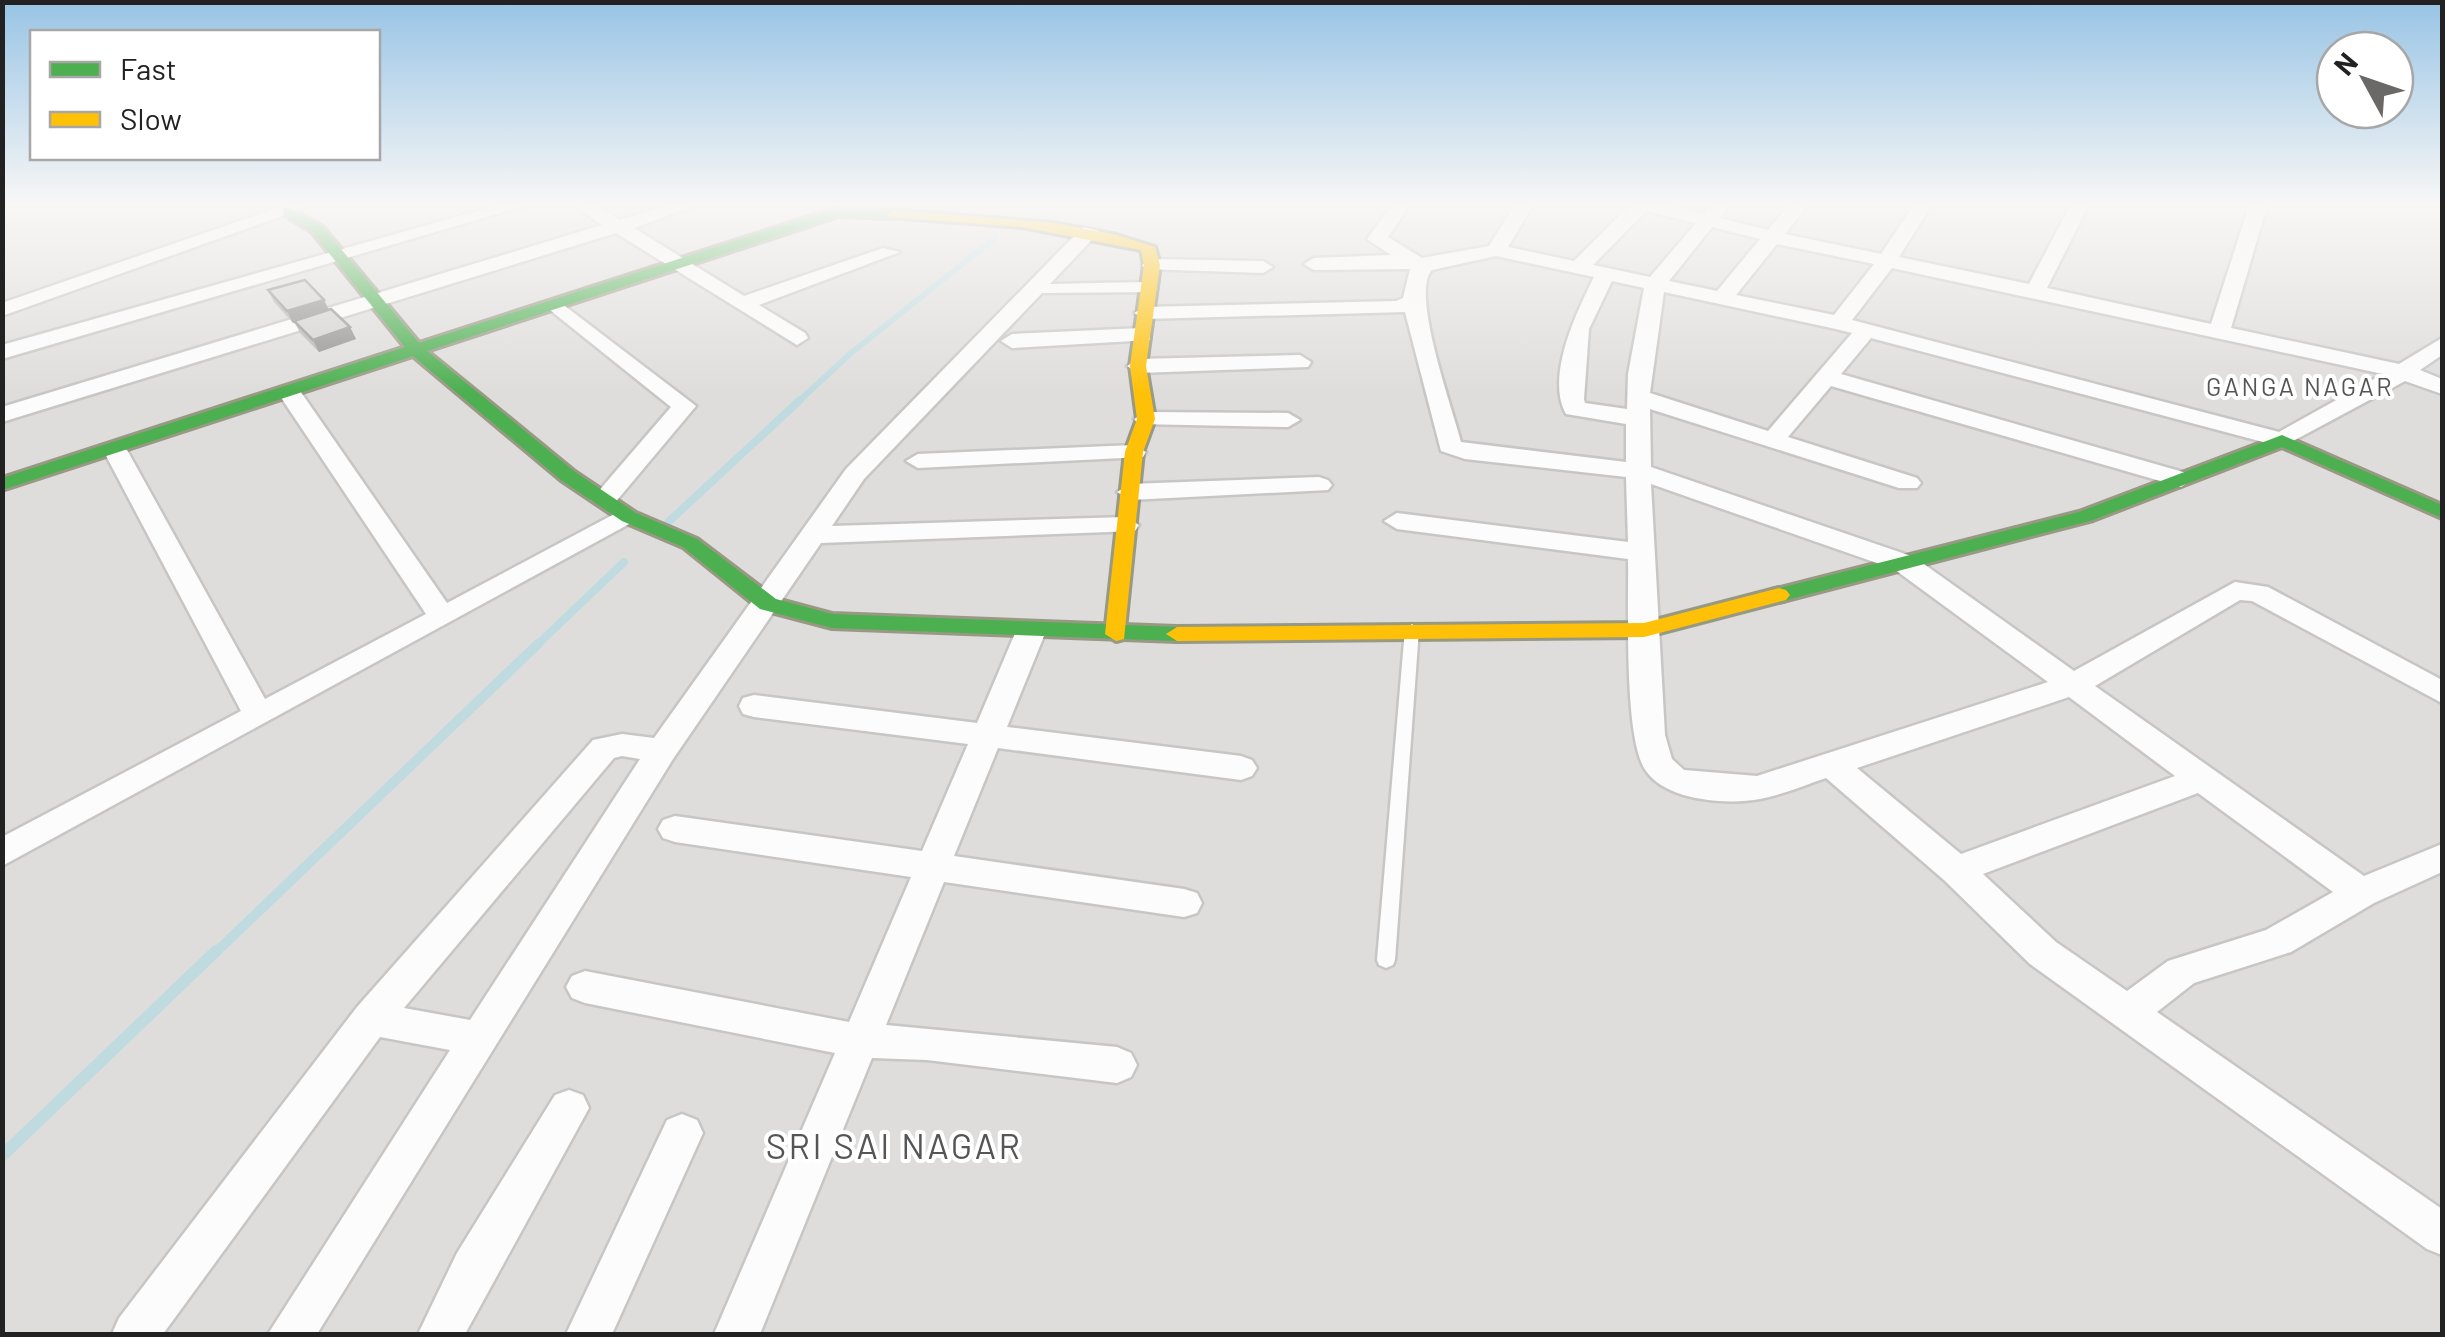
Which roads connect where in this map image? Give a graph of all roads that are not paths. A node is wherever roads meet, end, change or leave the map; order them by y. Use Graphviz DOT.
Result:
graph roads {
  1 [pos="122,268"];
  2 [pos="297,268"];
  3 [pos="351,268"];
  4 [pos="478,268"];
  5 [pos="673,268"];
  6 [pos="684,268"];
  7 [pos="843,268"];
  8 [pos="1054,268"];
  9 [pos="1149,268"];
  10 [pos="1247,268"];
  11 [pos="1422,268"];
  12 [pos="1581,268"];
  13 [pos="1668,268"];
  14 [pos="1748,268"];
  15 [pos="1881,268"];
  16 [pos="1918,268"];
  17 [pos="2047,268"];
  18 [pos="2239,268"];
  19 [pos="1606,274"];
  20 [pos="1149,277"];
  21 [pos="1655,284"];
  22 [pos="1050,290"];
  23 [pos="2035,292"];
  24 [pos="1722,298"];
  25 [pos="376,300"];
  26 [pos="1413,302"];
  27 [pos="744,303"];
  28 [pos="558,306"];
  29 [pos="2,310"];
  30 [pos="1839,323"];
  31 [pos="1144,324"];
  32 [pos="1865,331"];
  33 [pos="2219,332"];
  34 [pos="797,338"];
  35 [pos="1012,341"];
  36 [pos="2442,345"];
  37 [pos="417,351"];
  38 [pos="2,352"];
  39 [pos="1300,362"];
  40 [pos="1138,366"];
  41 [pos="2403,372"];
  42 [pos="1826,377"];
  43 [pos="2442,387"];
  44 [pos="290,392"];
  45 [pos="1638,408"];
  46 [pos="2,416"];
  47 [pos="1146,419"];
  48 [pos="1288,420"];
  49 [pos="1773,440"];
  50 [pos="2282,440"];
  51 [pos="116,450"];
  52 [pos="1134,452"];
  53 [pos="918,461"];
  54 [pos="1638,470"];
  55 [pos="2181,479"];
  56 [pos="1908,483"];
  57 [pos="2,484"];
  58 [pos="1319,485"];
  59 [pos="1130,492"];
  60 [pos="604,500"];
  61 [pos="2442,512"];
  62 [pos="629,517"];
  63 [pos="1397,520"];
  64 [pos="1126,525"];
  65 [pos="812,535"];
  66 [pos="1641,552"];
  67 [pos="1904,563"];
  68 [pos="768,604"];
  69 [pos="442,615"];
  70 [pos="1412,629"];
  71 [pos="1644,630"];
  72 [pos="1031,631"];
  73 [pos="1116,634"];
  74 [pos="2073,685"];
  75 [pos="2442,693"];
  76 [pos="754,706"];
  77 [pos="258,715"];
  78 [pos="990,733"];
  79 [pos="662,751"];
  80 [pos="1832,765"];
  81 [pos="1241,768"];
  82 [pos="2203,778"];
  83 [pos="675,828"];
  84 [pos="2,852"];
  85 [pos="2442,856"];
  86 [pos="933,864"];
  87 [pos="1956,870"];
  88 [pos="2361,893"];
  89 [pos="1184,903"];
  90 [pos="1386,960"];
  91 [pos="585,987"];
  92 [pos="2129,1012"];
  93 [pos="371,1019"];
  94 [pos="478,1038"];
  95 [pos="860,1041"];
  96 [pos="1117,1066"];
  97 [pos="569,1108"];
  98 [pos="682,1134"];
  99 [pos="2442,1234"];
  100 [pos="135,1334"];
  101 [pos="291,1334"];
  102 [pos="441,1334"];
  103 [pos="590,1334"];
  104 [pos="737,1334"];
  1 -- 29 [label="street"];
  2 -- 38 [label="street"];
  3 -- 25 [label="street"];
  4 -- 25 [label="street"];
  5 -- 28 [label="street"];
  6 -- 27 [label="street"];
  7 -- 27 [label="street"];
  8 -- 65 [label="street"];
  9 -- 20 [label="street"];
  10 -- 20 [label="street"];
  11 -- 26 [label="street"];
  12 -- 19 [label="street"];
  13 -- 21 [label="street"];
  14 -- 24 [label="street"];
  15 -- 30 [label="street"];
  16 -- 23 [label="street"];
  17 -- 23 [label="street"];
  18 -- 33 [label="street"];
  19 -- 21 [label="street"];
  19 -- 45 [label="street"];
  20 -- 22 [label="street"];
  20 -- 31 [label="street"];
  21 -- 24 [label="street"];
  21 -- 45 [label="street"];
  23 -- 33 [label="street"];
  24 -- 30 [label="street"];
  25 -- 37 [label="street"];
  25 -- 46 [label="street"];
  26 -- 31 [label="street"];
  26 -- 54 [label="street"];
  27 -- 34 [label="street"];
  28 -- 37 [label="street"];
  28 -- 60 [label="street"];
  30 -- 32 [label="street"];
  31 -- 35 [label="street"];
  31 -- 40 [label="street"];
  32 -- 42 [label="street"];
  32 -- 50 [label="street"];
  33 -- 41 [label="street"];
  36 -- 41 [label="street"];
  37 -- 44 [label="street"];
  37 -- 60 [label="street"];
  39 -- 40 [label="street"];
  40 -- 47 [label="street"];
  41 -- 43 [label="street"];
  41 -- 50 [label="street"];
  42 -- 49 [label="street"];
  42 -- 55 [label="street"];
  44 -- 51 [label="street"];
  44 -- 69 [label="street"];
  45 -- 49 [label="street"];
  45 -- 54 [label="street"];
  47 -- 48 [label="street"];
  47 -- 52 [label="street"];
  49 -- 56 [label="street"];
  50 -- 55 [label="street"];
  50 -- 61 [label="street"];
  51 -- 57 [label="street"];
  51 -- 77 [label="street"];
  52 -- 53 [label="street"];
  52 -- 59 [label="street"];
  54 -- 66 [label="street"];
  54 -- 67 [label="street"];
  55 -- 67 [label="street"];
  58 -- 59 [label="street"];
  59 -- 64 [label="street"];
  60 -- 62 [label="street"];
  62 -- 68 [label="street"];
  62 -- 69 [label="street"];
  63 -- 66 [label="street"];
  64 -- 65 [label="street"];
  64 -- 73 [label="street"];
  65 -- 68 [label="street"];
  66 -- 71 [label="street"];
  67 -- 71 [label="street"];
  67 -- 74 [label="street"];
  68 -- 72 [label="street"];
  68 -- 79 [label="street"];
  69 -- 77 [label="street"];
  70 -- 71 [label="street"];
  70 -- 73 [label="street"];
  70 -- 90 [label="lane"];
  71 -- 80 [label="street"];
  72 -- 73 [label="street"];
  72 -- 78 [label="street"];
  74 -- 75 [label="street"];
  74 -- 80 [label="street"];
  74 -- 82 [label="street"];
  76 -- 78 [label="street"];
  77 -- 84 [label="street"];
  78 -- 81 [label="street"];
  78 -- 86 [label="street"];
  79 -- 93 [label="street"];
  79 -- 94 [label="street"];
  80 -- 87 [label="street"];
  82 -- 87 [label="street"];
  82 -- 88 [label="street"];
  83 -- 86 [label="street"];
  85 -- 88 [label="street"];
  86 -- 89 [label="street"];
  86 -- 95 [label="street"];
  87 -- 92 [label="street"];
  88 -- 92 [label="street"];
  91 -- 95 [label="street"];
  92 -- 99 [label="street"];
  93 -- 94 [label="street"];
  93 -- 100 [label="street"];
  94 -- 101 [label="street"];
  95 -- 96 [label="street"];
  95 -- 104 [label="street"];
  97 -- 102 [label="street"];
  98 -- 103 [label="street"];
}
